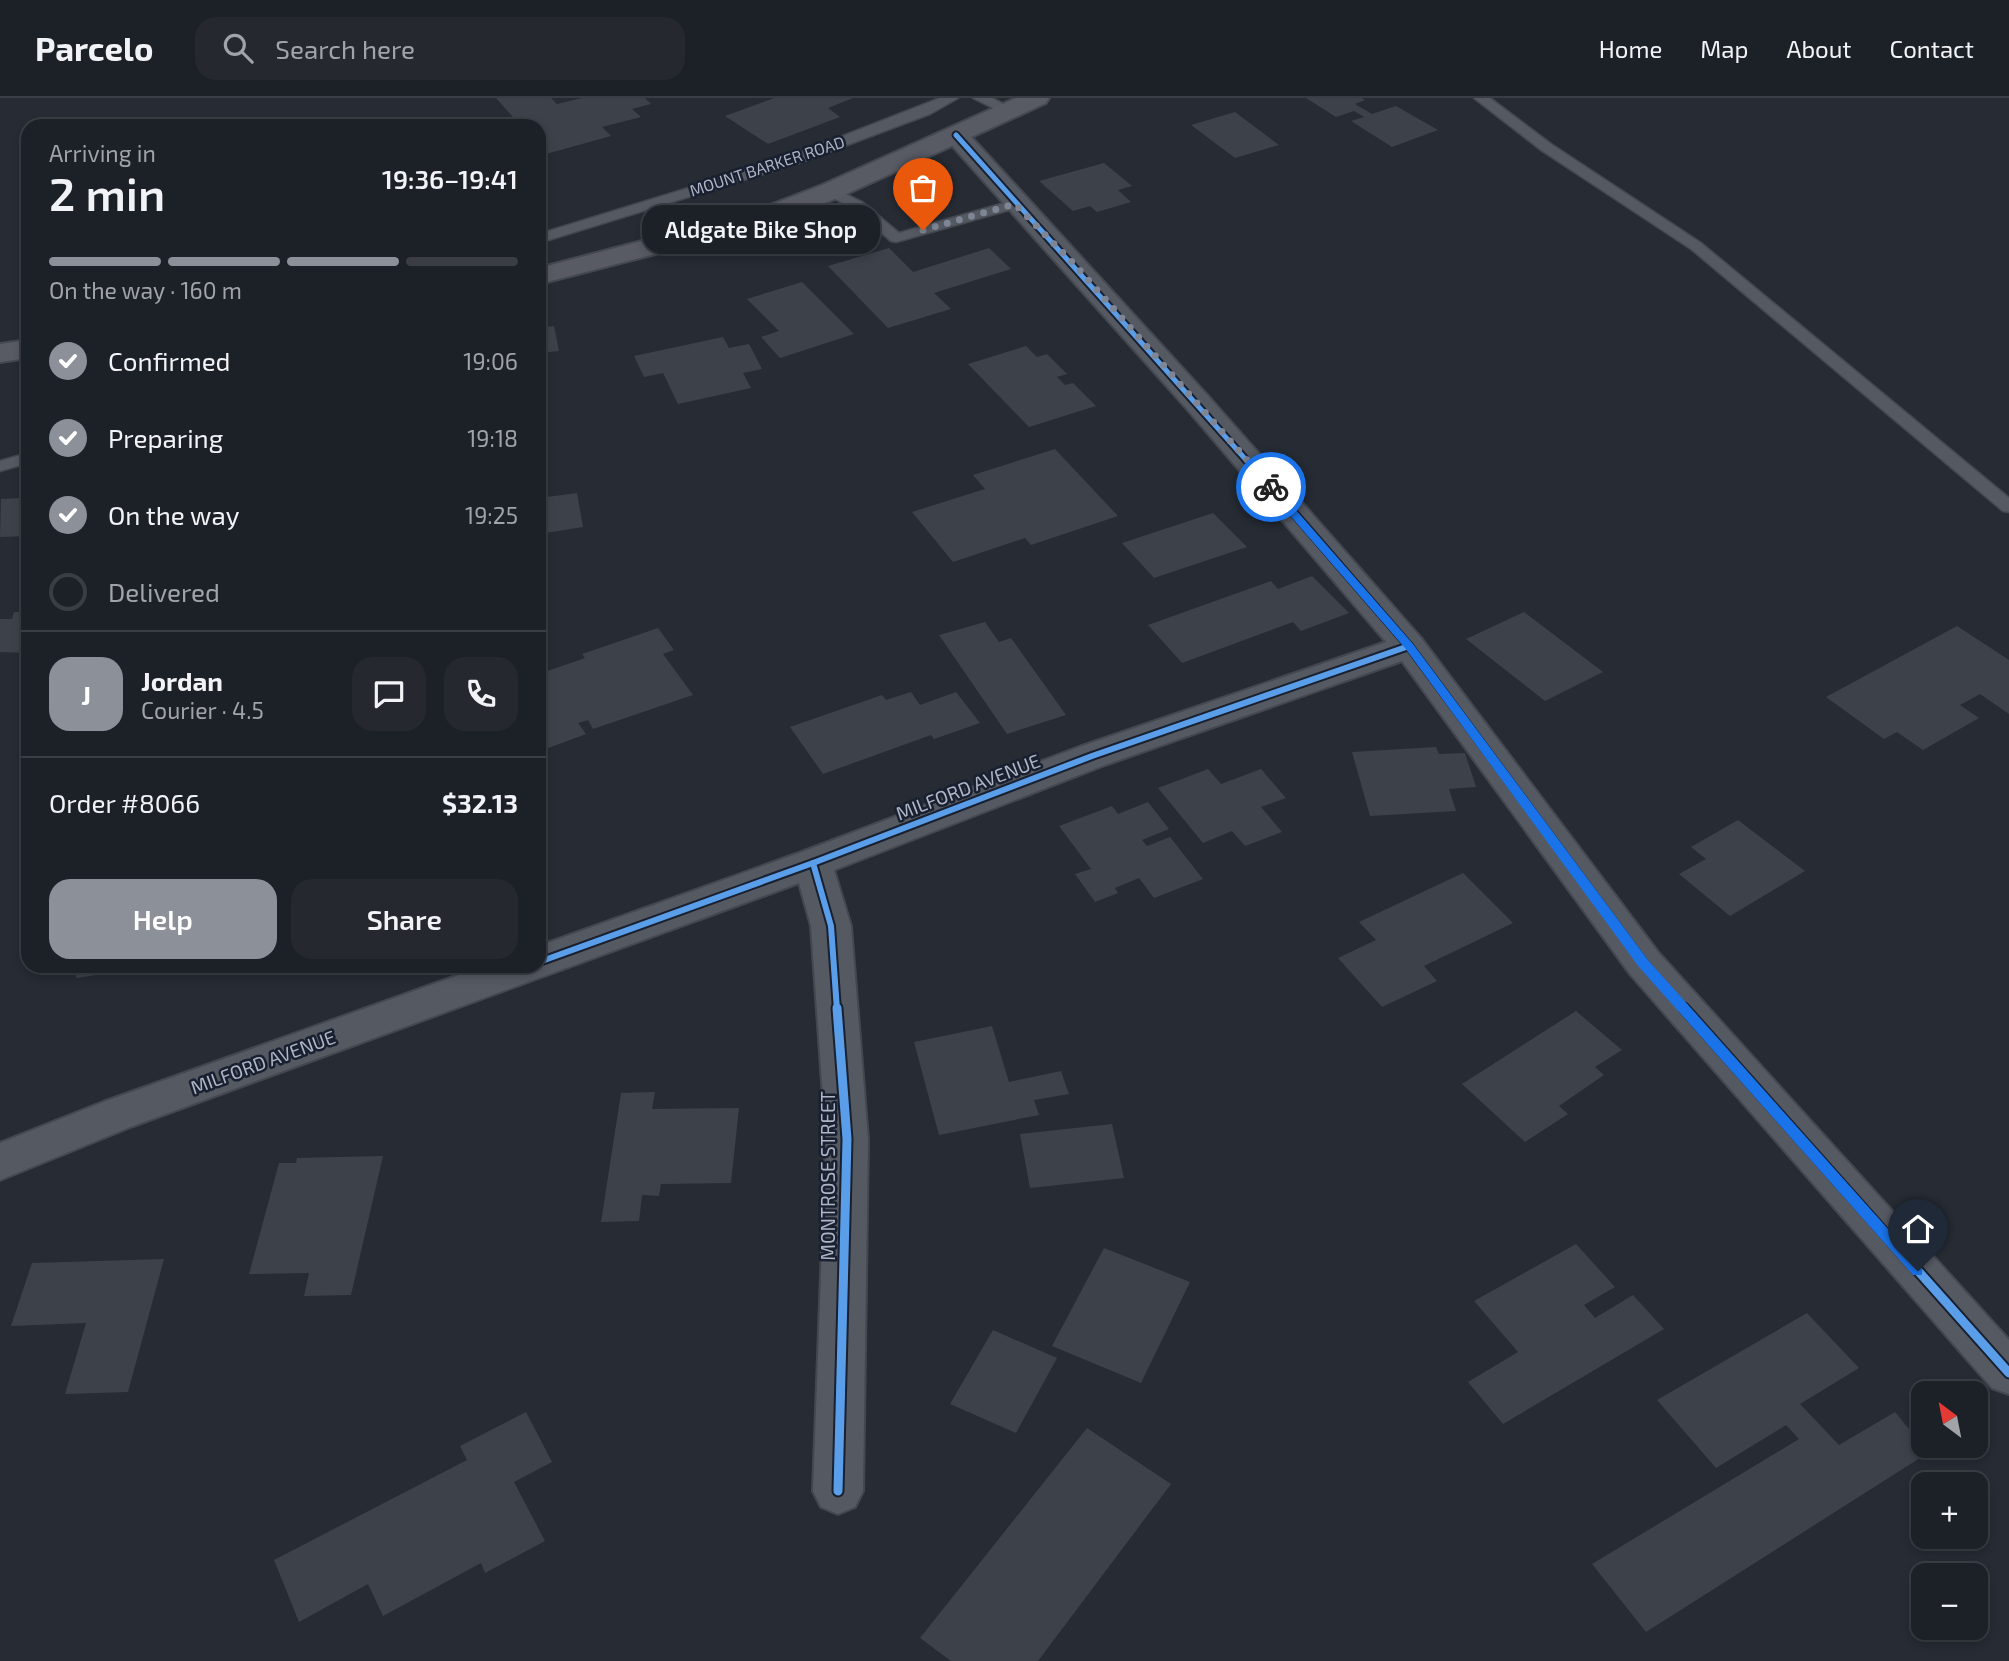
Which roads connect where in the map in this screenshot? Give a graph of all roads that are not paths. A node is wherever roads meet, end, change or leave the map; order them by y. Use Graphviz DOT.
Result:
graph roads {
  1 [pos="951,98"];
  2 [pos="980,98"];
  3 [pos="1037,98"];
  4 [pos="1481,98"];
  5 [pos="1008,110"];
  6 [pos="956,135"];
  7 [pos="831,191"];
  8 [pos="1015,204"];
  9 [pos="546,237"];
  10 [pos="546,275"];
  11 [pos="21,350"];
  12 [pos="0,353"];
  13 [pos="21,460"];
  14 [pos="0,466"];
  15 [pos="2009,507"];
  16 [pos="1409,646"];
  17 [pos="813,863"];
  18 [pos="546,959"];
  19 [pos="509,973"];
  20 [pos="0,1162"];
  21 [pos="2009,1373"];
  22 [pos="838,1491"];
  1 -- 9 [label="lane, MOUNT BARKER ROAD"];
  2 -- 5 [label="lane"];
  3 -- 5 [label="main road"];
  4 -- 15 [label="lane"];
  5 -- 6 [label="main road"];
  6 -- 7 [label="main road"];
  6 -- 8 [label="street"];
  7 -- 8 [label="lane"];
  7 -- 10 [label="main road"];
  8 -- 16 [label="street"];
  11 -- 12 [label="main road"];
  13 -- 14 [label="lane"];
  16 -- 17 [label="street, MILFORD AVENUE"];
  16 -- 21 [label="street"];
  17 -- 18 [label="street, MILFORD AVENUE"];
  17 -- 22 [label="street, MONTROSE STREET"];
  19 -- 20 [label="street, MILFORD AVENUE"];
}
